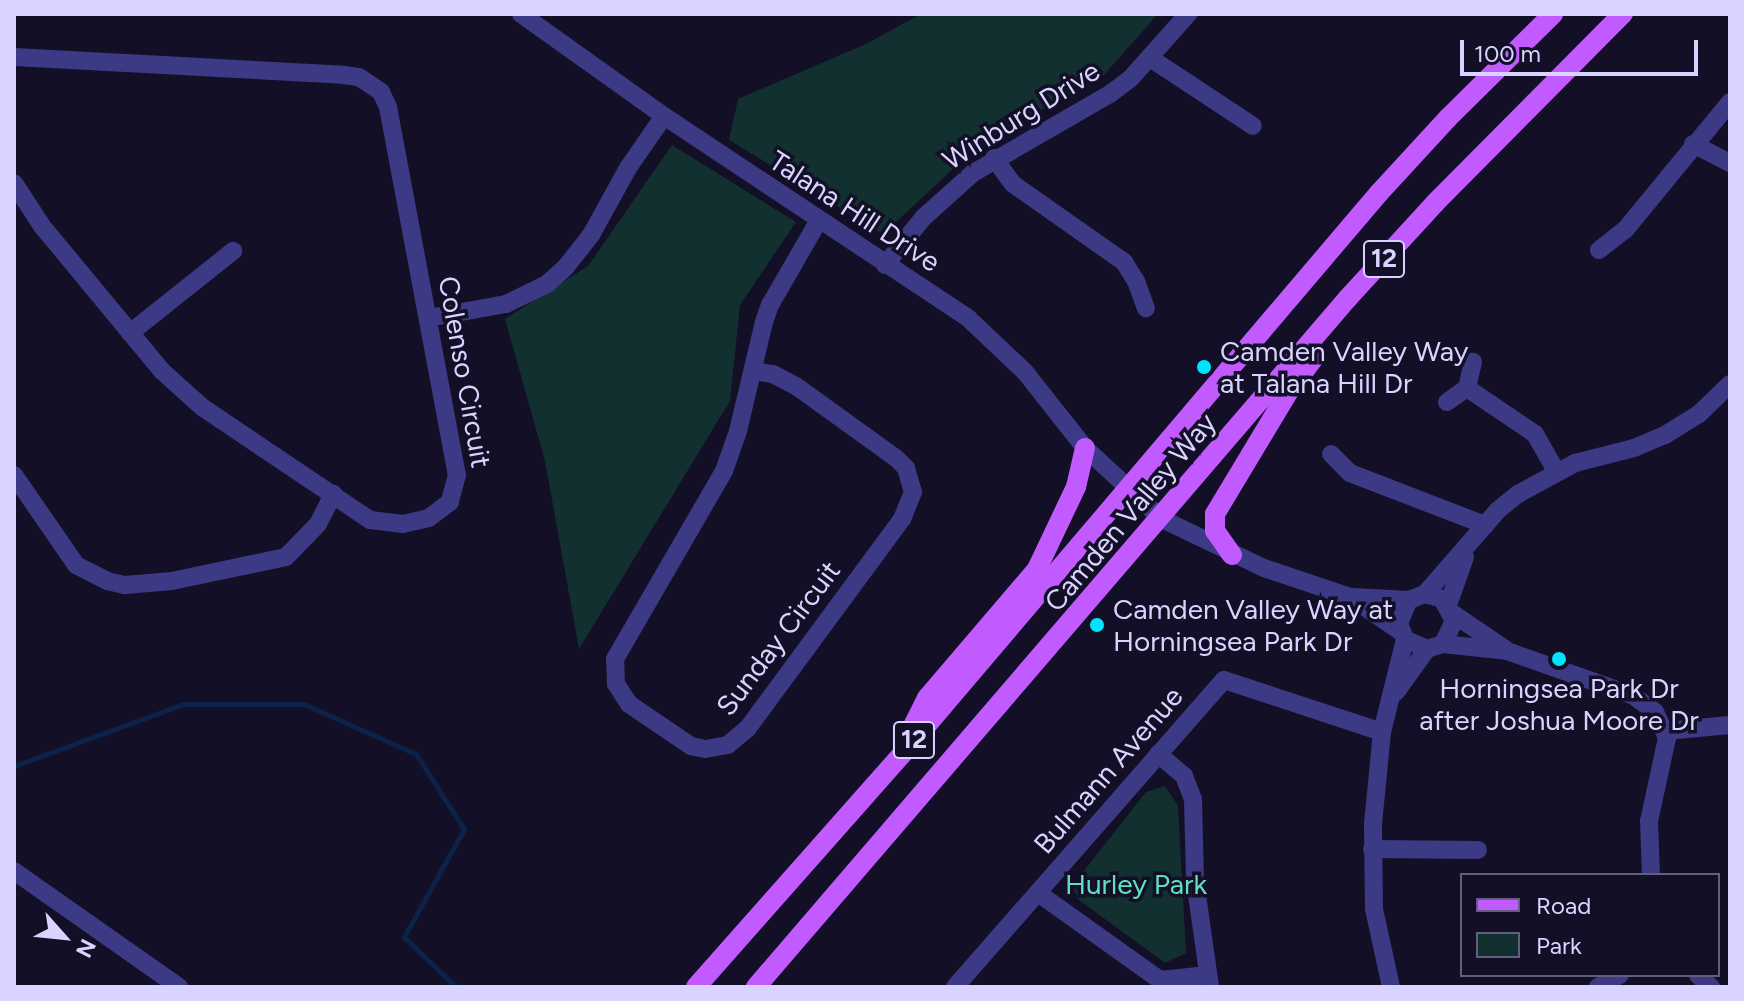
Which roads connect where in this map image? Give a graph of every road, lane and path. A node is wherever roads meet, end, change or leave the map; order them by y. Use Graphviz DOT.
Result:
graph roads {
  1 [pos="521,14"];
  2 [pos="1188,14"];
  3 [pos="1553,14"];
  4 [pos="1623,14"];
  5 [pos="14,57"];
  6 [pos="1150,58"];
  7 [pos="1730,102"];
  8 [pos="664,116"];
  9 [pos="1253,126"];
  10 [pos="1693,144"];
  11 [pos="994,158"];
  12 [pos="1730,163"];
  13 [pos="14,183"];
  14 [pos="818,222"];
  15 [pos="1410,230"];
  16 [pos="1599,250"];
  17 [pos="233,251"];
  18 [pos="885,265"];
  19 [pos="1146,308"];
  20 [pos="428,318"];
  21 [pos="130,333"];
  22 [pos="1473,362"];
  23 [pos="753,371"];
  24 [pos="1730,384"];
  25 [pos="1467,388"];
  26 [pos="1447,402"];
  27 [pos="1085,448"];
  28 [pos="1331,454"];
  29 [pos="1556,471"];
  30 [pos="14,475"];
  31 [pos="1128,489"];
  32 [pos="333,494"];
  33 [pos="1162,519"];
  34 [pos="1485,525"];
  35 [pos="1468,547"];
  36 [pos="1232,555"];
  37 [pos="1350,597"];
  38 [pos="1417,597"];
  39 [pos="1450,609"];
  40 [pos="1402,635"];
  41 [pos="1435,647"];
  42 [pos="1507,651"];
  43 [pos="1392,698"];
  44 [pos="1730,725"];
  45 [pos="1666,731"];
  46 [pos="1382,732"];
  47 [pos="903,753"];
  48 [pos="1158,754"];
  49 [pos="1372,849"];
  50 [pos="1478,850"];
  51 [pos="14,871"];
  52 [pos="1651,873"];
  53 [pos="1038,893"];
  54 [pos="1616,977"];
  55 [pos="1209,981"];
  56 [pos="179,987"];
  57 [pos="696,987"];
  58 [pos="756,987"];
  59 [pos="955,987"];
  60 [pos="1391,987"];
  61 [pos="1598,987"];
  1 -- 8 [label="street, Talana Hill Drive"];
  2 -- 6 [label="street, Winburg Drive"];
  3 -- 31 [label="main road, Camden Valley Way / 12"];
  4 -- 15 [label="main road, Camden Valley Way / 12"];
  5 -- 20 [label="street, Colenso Circuit"];
  6 -- 9 [label="street"];
  6 -- 11 [label="street, Winburg Drive"];
  7 -- 10 [label="street"];
  8 -- 14 [label="street, Talana Hill Drive"];
  8 -- 20 [label="street"];
  10 -- 12 [label="street"];
  10 -- 16 [label="street"];
  11 -- 18 [label="street, Winburg Drive"];
  11 -- 19 [label="street"];
  13 -- 21 [label="street, Colenso Circuit"];
  14 -- 18 [label="street, Talana Hill Drive"];
  14 -- 23 [label="street, Sunday Circuit"];
  15 -- 33 [label="main road, Camden Valley Way / 12"];
  15 -- 36 [label="main road"];
  17 -- 21 [label="street"];
  18 -- 27 [label="street, Talana Hill Drive"];
  20 -- 32 [label="street, Colenso Circuit"];
  21 -- 32 [label="street, Colenso Circuit"];
  22 -- 25 [label="street"];
  23 -- 23 [label="street, Sunday Circuit"];
  24 -- 29 [label="street"];
  25 -- 26 [label="street"];
  25 -- 29 [label="street"];
  27 -- 31 [label="street, Talana Hill Drive"];
  27 -- 47 [label="main road"];
  28 -- 34 [label="street"];
  29 -- 34 [label="street"];
  30 -- 32 [label="street"];
  31 -- 33 [label="street, Talana Hill Drive"];
  31 -- 47 [label="main road, Camden Valley Way / 12"];
  33 -- 36 [label="street, Talana Hill Drive"];
  33 -- 58 [label="main road, Camden Valley Way / 12"];
  34 -- 35 [label="street"];
  35 -- 38 [label="street"];
  35 -- 39 [label="street"];
  36 -- 37 [label="street, Talana Hill Drive"];
  37 -- 38 [label="street"];
  37 -- 40 [label="street"];
  38 -- 39 [label="street"];
  38 -- 40 [label="street"];
  39 -- 41 [label="street"];
  39 -- 42 [label="street"];
  40 -- 41 [label="street"];
  40 -- 43 [label="street"];
  41 -- 42 [label="street"];
  41 -- 43 [label="street"];
  42 -- 45 [label="street"];
  43 -- 46 [label="street"];
  44 -- 45 [label="street"];
  45 -- 52 [label="street"];
  46 -- 48 [label="street, Bulmann Avenue"];
  46 -- 49 [label="street"];
  47 -- 57 [label="main road, Camden Valley Way / 12"];
  48 -- 53 [label="street, Bulmann Avenue"];
  48 -- 55 [label="street"];
  49 -- 50 [label="street"];
  49 -- 60 [label="street"];
  51 -- 56 [label="street"];
  53 -- 55 [label="street"];
  53 -- 59 [label="street, Bulmann Avenue"];
  54 -- 61 [label="street"];
}
